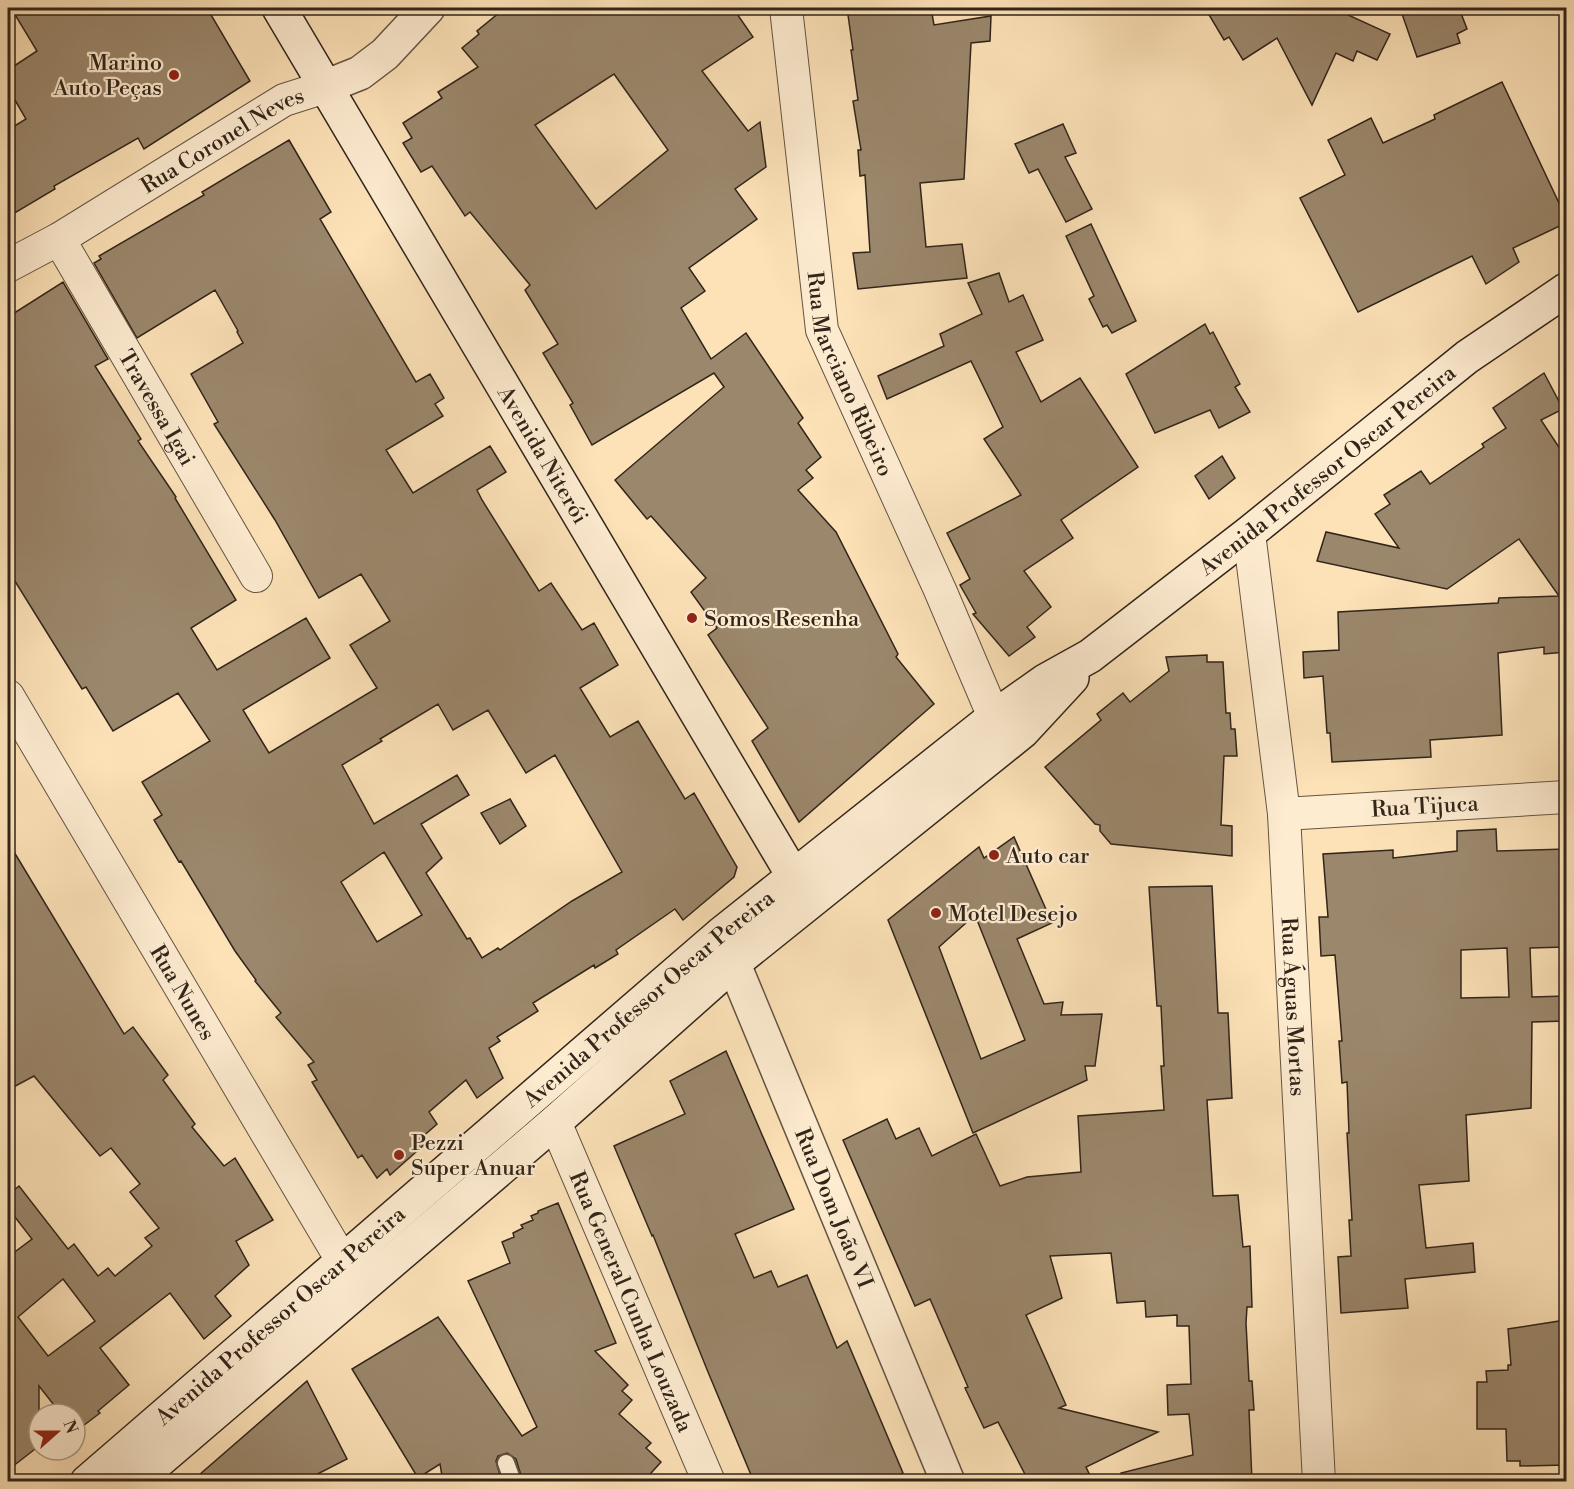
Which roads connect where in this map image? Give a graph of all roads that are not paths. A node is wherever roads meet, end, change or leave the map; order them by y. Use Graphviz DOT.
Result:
graph roads {
  1 [pos="279,8"];
  2 [pos="428,8"];
  3 [pos="786,8"];
  4 [pos="325,87"];
  5 [pos="59,239"];
  6 [pos="8,266"];
  7 [pos="1566,290"];
  8 [pos="1249,533"];
  9 [pos="256,576"];
  10 [pos="1090,656"];
  11 [pos="8,696"];
  12 [pos="994,717"];
  13 [pos="1566,797"];
  14 [pos="1284,814"];
  15 [pos="802,889"];
  16 [pos="721,934"];
  17 [pos="734,963"];
  18 [pos="555,1122"];
  19 [pos="342,1260"];
  20 [pos="359,1288"];
  21 [pos="506,1463"];
  22 [pos="87,1482"];
  23 [pos="134,1482"];
  24 [pos="513,1482"];
  25 [pos="709,1482"];
  26 [pos="948,1482"];
  27 [pos="1319,1482"];
  1 -- 4 [label="main road, Avenida Niterói"];
  2 -- 4 [label="main road, Rua Coronel Neves"];
  3 -- 12 [label="street, Rua Marciano Ribeiro"];
  4 -- 5 [label="street, Rua Coronel Neves"];
  4 -- 15 [label="main road, Avenida Niterói"];
  5 -- 6 [label="street, Rua Coronel Neves"];
  5 -- 9 [label="street, Travessa Igai"];
  7 -- 8 [label="main road, Avenida Professor Oscar Pereira"];
  8 -- 10 [label="main road, Avenida Professor Oscar Pereira"];
  8 -- 14 [label="street, Rua Águas Mortas"];
  10 -- 12 [label="main road, Avenida Professor Oscar Pereira"];
  10 -- 15 [label="main road, Avenida Professor Oscar Pereira"];
  11 -- 19 [label="street, Rua Nunes"];
  12 -- 15 [label="main road, Avenida Professor Oscar Pereira"];
  13 -- 14 [label="street, Rua Tijuca"];
  14 -- 27 [label="street, Rua Águas Mortas"];
  15 -- 16 [label="main road, Avenida Professor Oscar Pereira"];
  15 -- 17 [label="main road, Avenida Professor Oscar Pereira"];
  16 -- 17 [label="main road, Rua Dom João VI"];
  16 -- 19 [label="main road, Avenida Professor Oscar Pereira"];
  17 -- 18 [label="main road, Avenida Professor Oscar Pereira"];
  17 -- 26 [label="main road, Rua Dom João VI"];
  18 -- 20 [label="main road, Avenida Professor Oscar Pereira"];
  18 -- 25 [label="street, Rua General Cunha Louzada"];
  19 -- 20 [label="street, Rua Nunes"];
  19 -- 22 [label="main road, Avenida Professor Oscar Pereira"];
  20 -- 23 [label="main road, Avenida Professor Oscar Pereira"];
  21 -- 24 [label="lane"];
}
